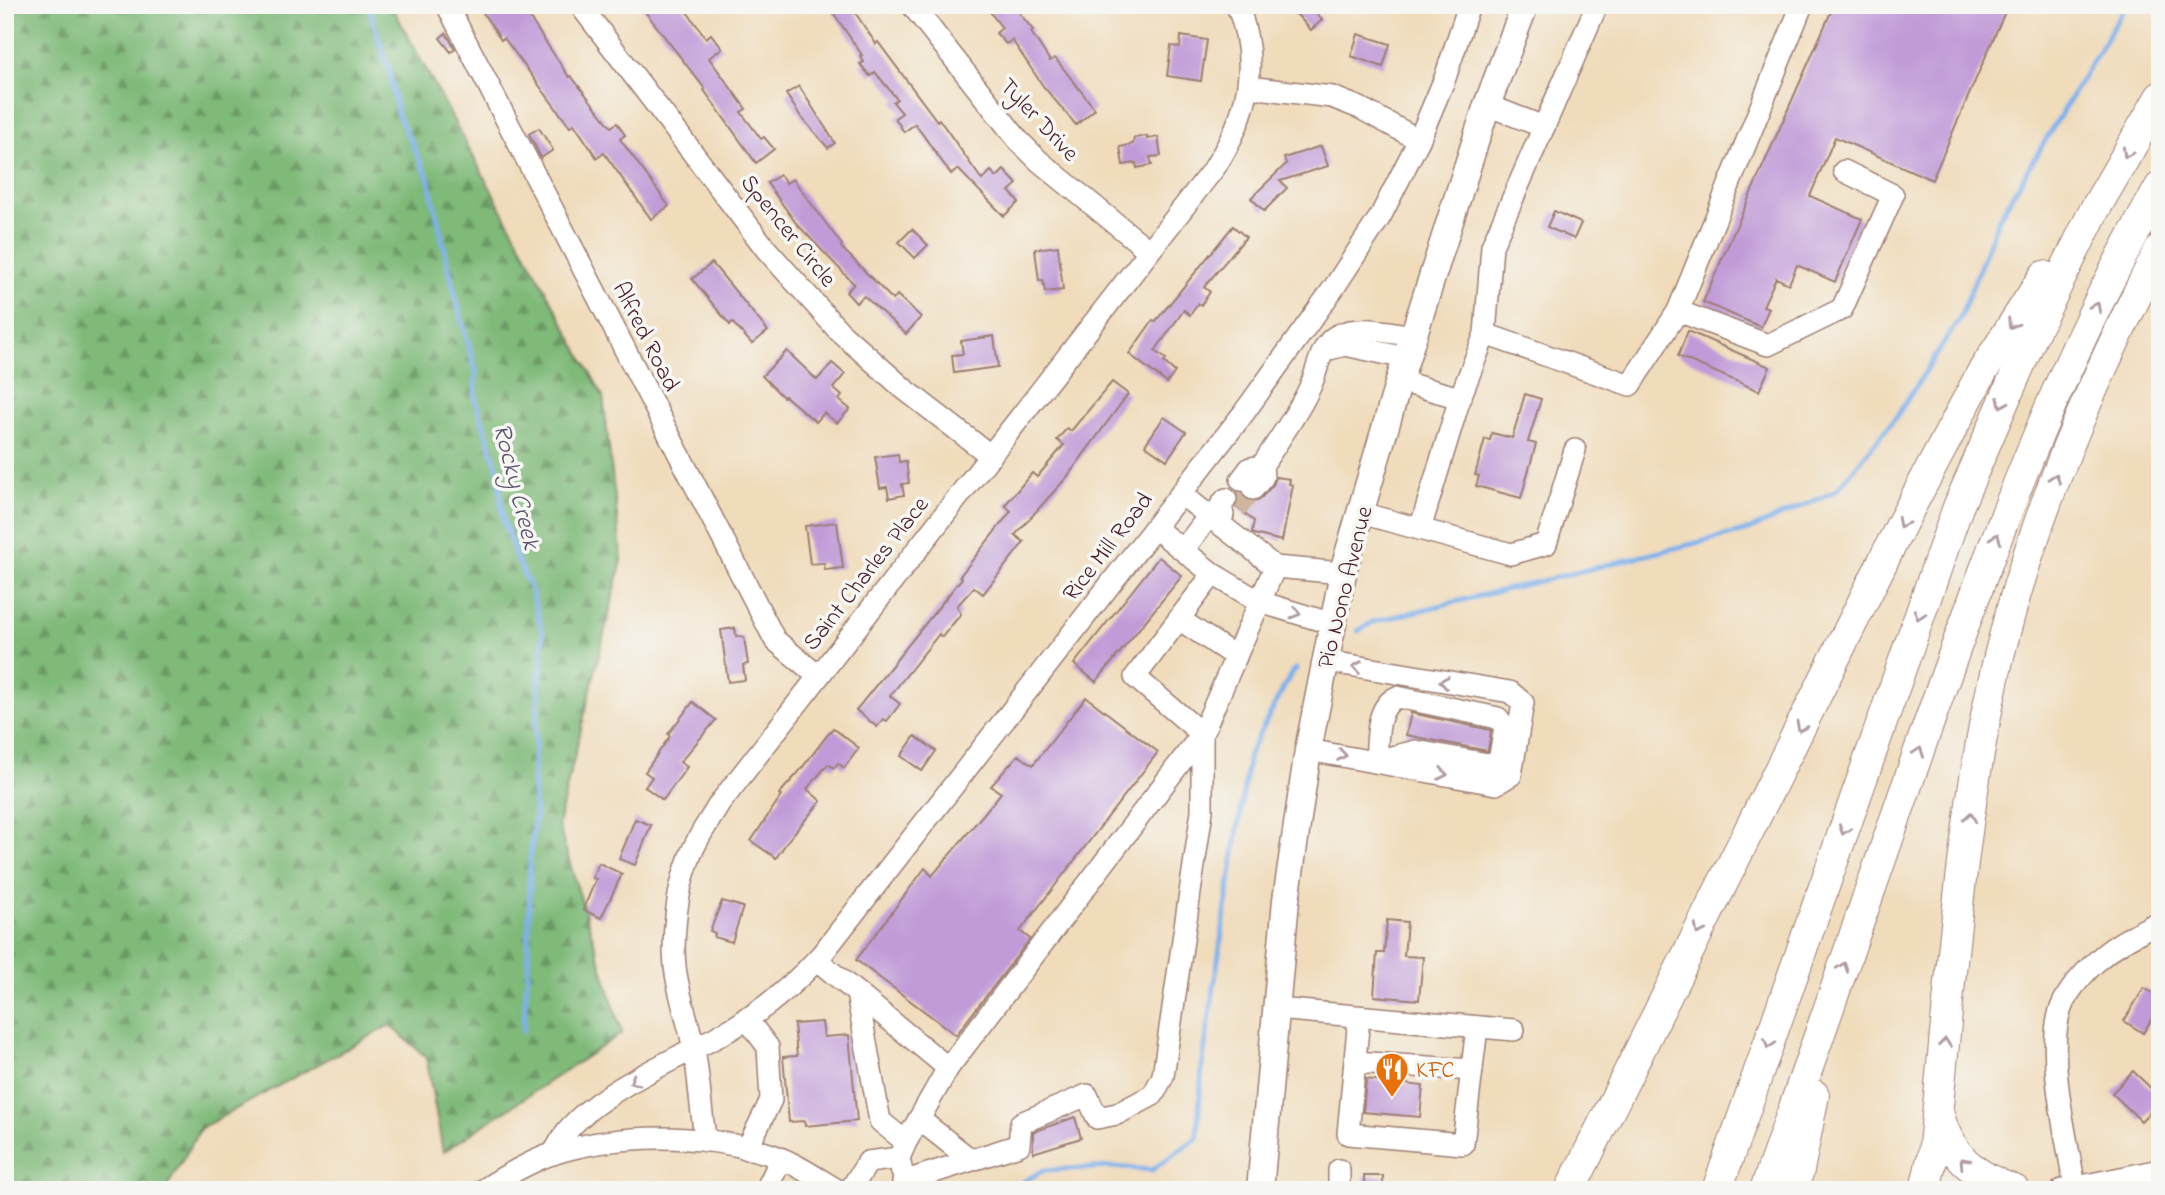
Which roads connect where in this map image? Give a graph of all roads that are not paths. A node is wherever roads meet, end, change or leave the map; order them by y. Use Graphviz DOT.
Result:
graph roads {
  1 [pos="447,5"];
  2 [pos="580,5"];
  3 [pos="912,5"];
  4 [pos="1237,5"];
  5 [pos="1469,5"];
  6 [pos="1525,5"];
  7 [pos="1597,5"];
  8 [pos="1802,5"];
  9 [pos="1249,87"];
  10 [pos="2160,97"];
  11 [pos="1487,105"];
  12 [pos="1545,127"];
  13 [pos="1419,140"];
  14 [pos="1844,171"];
  15 [pos="2160,187"];
  16 [pos="2095,209"];
  17 [pos="2160,249"];
  18 [pos="1148,250"];
  19 [pos="1678,311"];
  20 [pos="1485,334"];
  21 [pos="1407,359"];
  22 [pos="1276,369"];
  23 [pos="1310,388"];
  24 [pos="1460,398"];
  25 [pos="1575,450"];
  26 [pos="991,456"];
  27 [pos="1247,485"];
  28 [pos="1181,494"];
  29 [pos="1224,510"];
  30 [pos="1361,513"];
  31 [pos="1155,528"];
  32 [pos="1420,529"];
  33 [pos="1182,550"];
  34 [pos="1275,567"];
  35 [pos="1343,573"];
  36 [pos="1213,574"];
  37 [pos="1260,602"];
  38 [pos="1179,619"];
  39 [pos="1333,624"];
  40 [pos="1236,657"];
  41 [pos="1325,661"];
  42 [pos="1390,673"];
  43 [pos="818,676"];
  44 [pos="1397,697"];
  45 [pos="1202,734"];
  46 [pos="1308,750"];
  47 [pos="1376,761"];
  48 [pos="2160,921"];
  49 [pos="817,960"];
  50 [pos="858,993"];
  51 [pos="1277,1009"];
  52 [pos="1359,1017"];
  53 [pos="746,1018"];
  54 [pos="1477,1027"];
  55 [pos="1514,1030"];
  56 [pos="694,1048"];
  57 [pos="1355,1062"];
  58 [pos="948,1068"];
  59 [pos="1472,1070"];
  60 [pos="1938,1111"];
  61 [pos="919,1119"];
  62 [pos="706,1141"];
  63 [pos="747,1149"];
  64 [pos="902,1150"];
  65 [pos="553,1154"];
  66 [pos="781,1159"];
  67 [pos="971,1160"];
  68 [pos="2160,1170"];
  69 [pos="1782,1180"];
  70 [pos="1720,1182"];
  71 [pos="901,1186"];
  72 [pos="2068,1189"];
  73 [pos="484,1190"];
  74 [pos="766,1190"];
  75 [pos="837,1190"];
  76 [pos="850,1190"];
  77 [pos="1260,1190"];
  78 [pos="1570,1190"];
  79 [pos="1925,1190"];
  80 [pos="2014,1190"];
  1 -- 43 [label="street, Alfred Road"];
  2 -- 26 [label="street, Spencer Circle"];
  3 -- 18 [label="street, Tyler Drive"];
  4 -- 9 [label="street, Saint Charles Place"];
  5 -- 13 [label="street, Rice Mill Road"];
  6 -- 11 [label="main road, Pio Nono Avenue"];
  7 -- 12 [label="street"];
  8 -- 19 [label="street"];
  9 -- 13 [label="street"];
  9 -- 18 [label="street, Saint Charles Place"];
  10 -- 16 [label="highway, one-way"];
  11 -- 12 [label="street"];
  11 -- 21 [label="main road, Pio Nono Avenue"];
  12 -- 20 [label="street"];
  13 -- 22 [label="street, Rice Mill Road"];
  14 -- 19 [label="street"];
  69 -- 15 [label="highway, one-way"];
  16 -- 70 [label="highway, one-way"];
  16 -- 78 [label="highway, one-way"];
  60 -- 17 [label="highway, one-way"];
  18 -- 26 [label="street, Saint Charles Place"];
  19 -- 20 [label="street"];
  20 -- 24 [label="street"];
  21 -- 23 [label="street"];
  21 -- 24 [label="street"];
  21 -- 30 [label="main road, Pio Nono Avenue"];
  22 -- 23 [label="street"];
  22 -- 28 [label="street, Rice Mill Road"];
  23 -- 27 [label="street"];
  24 -- 32 [label="street"];
  25 -- 32 [label="street"];
  26 -- 43 [label="street, Saint Charles Place"];
  28 -- 29 [label="street"];
  28 -- 31 [label="street, Rice Mill Road"];
  29 -- 33 [label="street"];
  29 -- 34 [label="street"];
  30 -- 32 [label="street"];
  30 -- 35 [label="main road, Pio Nono Avenue"];
  31 -- 33 [label="street"];
  31 -- 49 [label="street, Rice Mill Road"];
  33 -- 36 [label="street"];
  34 -- 35 [label="street"];
  34 -- 37 [label="street"];
  35 -- 39 [label="main road, Pio Nono Avenue"];
  36 -- 37 [label="street"];
  36 -- 38 [label="street"];
  37 -- 39 [label="street, one-way"];
  37 -- 40 [label="street"];
  38 -- 40 [label="street"];
  38 -- 45 [label="street"];
  39 -- 41 [label="main road, Pio Nono Avenue"];
  40 -- 45 [label="street"];
  42 -- 41 [label="street, one-way"];
  41 -- 46 [label="main road, Pio Nono Avenue"];
  42 -- 44 [label="street"];
  47 -- 42 [label="street, one-way"];
  43 -- 56 [label="street, Saint Charles Place"];
  44 -- 47 [label="street"];
  44 -- 47 [label="street"];
  45 -- 58 [label="street"];
  45 -- 67 [label="street"];
  46 -- 47 [label="street, one-way"];
  46 -- 51 [label="main road, Pio Nono Avenue"];
  48 -- 72 [label="street"];
  49 -- 50 [label="street"];
  49 -- 53 [label="street, Rice Mill Road"];
  50 -- 58 [label="street"];
  50 -- 64 [label="street"];
  51 -- 52 [label="street"];
  51 -- 77 [label="main road, Pio Nono Avenue"];
  52 -- 54 [label="street"];
  52 -- 57 [label="street"];
  53 -- 56 [label="street, Rice Mill Road"];
  53 -- 63 [label="street"];
  54 -- 55 [label="street"];
  54 -- 59 [label="street"];
  56 -- 62 [label="street, Saint Charles Place"];
  56 -- 65 [label="street, Rice Mill Road, one-way"];
  57 -- 59 [label="street"];
  57 -- 59 [label="street"];
  58 -- 61 [label="street"];
  60 -- 79 [label="highway"];
  80 -- 60 [label="highway, one-way"];
  61 -- 64 [label="street"];
  61 -- 67 [label="street"];
  62 -- 63 [label="street"];
  62 -- 65 [label="street"];
  63 -- 66 [label="street"];
  64 -- 71 [label="street"];
  64 -- 76 [label="street"];
  65 -- 73 [label="street"];
  66 -- 74 [label="street"];
  66 -- 75 [label="street"];
  67 -- 71 [label="street"];
  68 -- 72 [label="street"];
}
